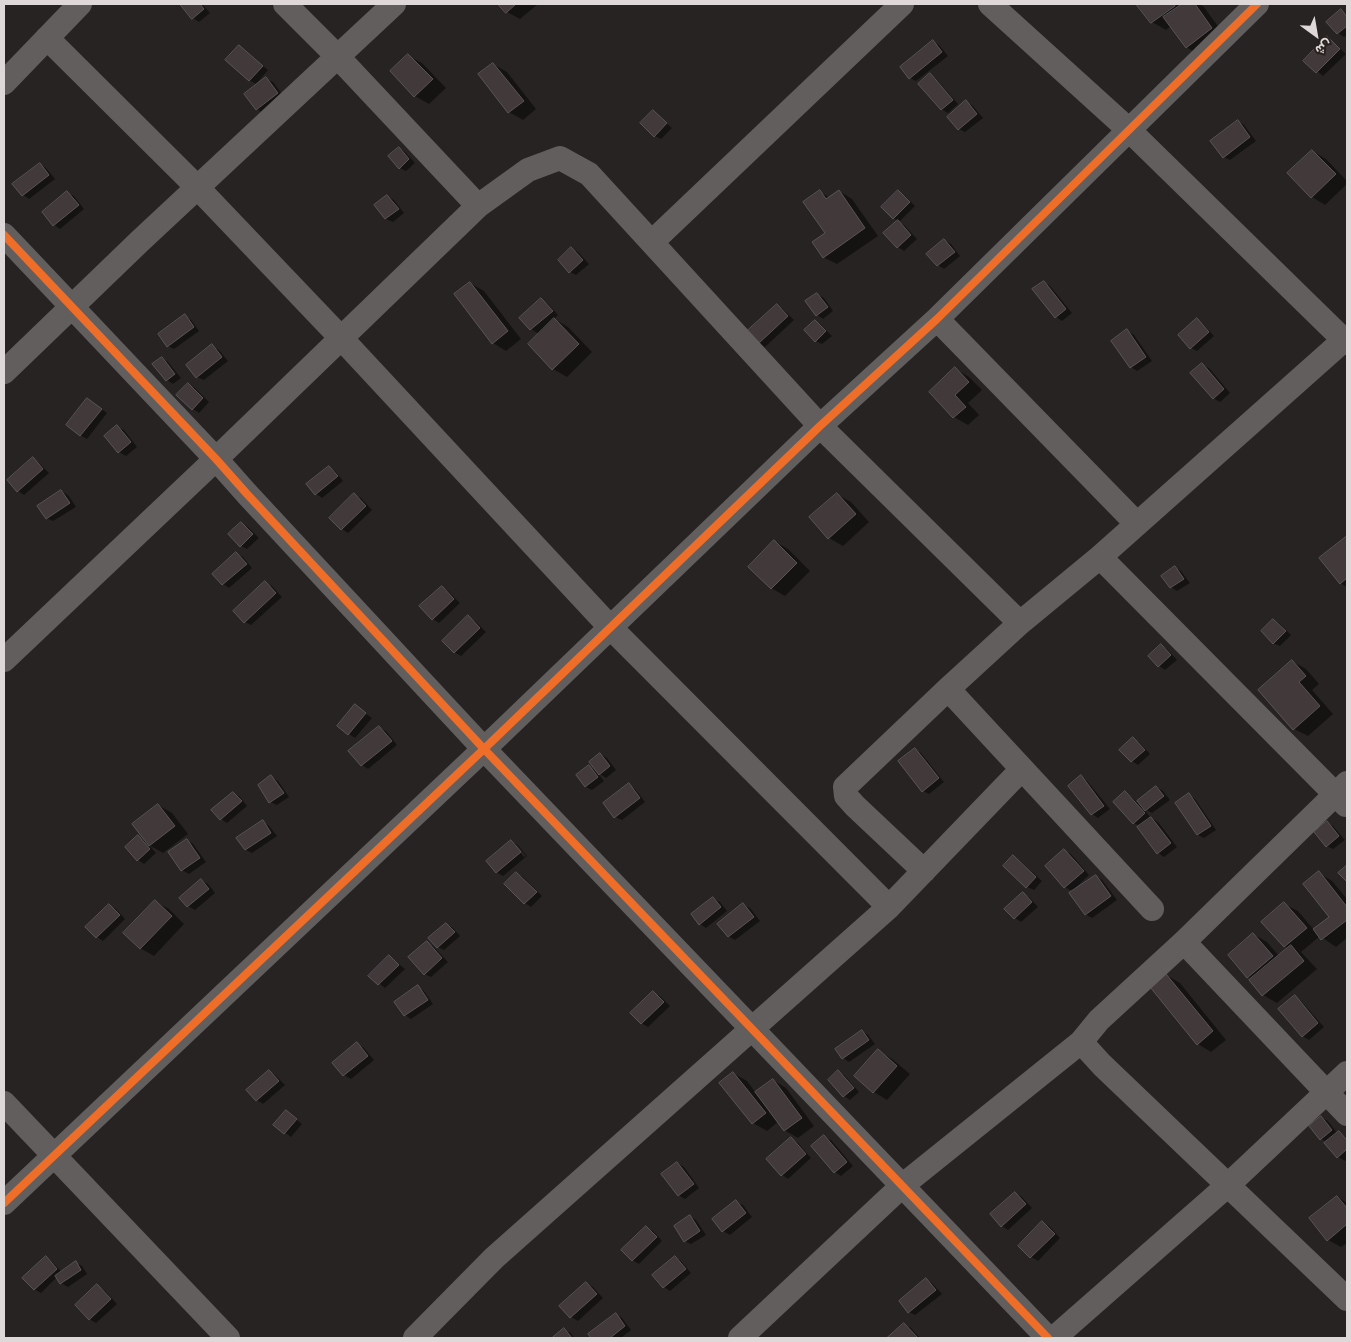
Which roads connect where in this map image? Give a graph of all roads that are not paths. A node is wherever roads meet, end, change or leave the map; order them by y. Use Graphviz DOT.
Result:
graph roads {
  1 [pos="80,4"];
  2 [pos="285,4"];
  3 [pos="394,4"];
  4 [pos="902,4"];
  5 [pos="990,4"];
  6 [pos="1257,4"];
  7 [pos="47,38"];
  8 [pos="337,56"];
  9 [pos="4,82"];
  10 [pos="1129,130"];
  11 [pos="197,187"];
  12 [pos="478,206"];
  13 [pos="4,235"];
  14 [pos="652,242"];
  15 [pos="71,307"];
  16 [pos="937,319"];
  17 [pos="341,338"];
  18 [pos="1346,342"];
  19 [pos="4,372"];
  20 [pos="820,426"];
  21 [pos="216,459"];
  22 [pos="1137,524"];
  23 [pos="1100,557"];
  24 [pos="1020,623"];
  25 [pos="610,627"];
  26 [pos="4,660"];
  27 [pos="948,689"];
  28 [pos="484,748"];
  29 [pos="1021,770"];
  30 [pos="1343,795"];
  31 [pos="924,871"];
  32 [pos="889,907"];
  33 [pos="1152,909"];
  34 [pos="1184,942"];
  35 [pos="753,1029"];
  36 [pos="1081,1042"];
  37 [pos="1347,1073"];
  38 [pos="1327,1093"];
  39 [pos="4,1103"];
  40 [pos="1347,1114"];
  41 [pos="54,1155"];
  42 [pos="903,1185"];
  43 [pos="1228,1186"];
  44 [pos="4,1202"];
  45 [pos="1347,1299"];
  46 [pos="228,1338"];
  47 [pos="415,1338"];
  48 [pos="740,1338"];
  49 [pos="1048,1338"];
  50 [pos="1054,1338"];
  1 -- 7 [label="street"];
  2 -- 8 [label="street"];
  3 -- 8 [label="street"];
  4 -- 14 [label="street"];
  5 -- 10 [label="street"];
  6 -- 10 [label="street"];
  7 -- 9 [label="street"];
  7 -- 11 [label="street"];
  8 -- 11 [label="street"];
  8 -- 12 [label="street"];
  10 -- 16 [label="street"];
  10 -- 18 [label="street"];
  11 -- 15 [label="street"];
  11 -- 17 [label="street"];
  12 -- 14 [label="street"];
  12 -- 17 [label="street"];
  13 -- 15 [label="street"];
  14 -- 20 [label="street"];
  15 -- 19 [label="street"];
  15 -- 21 [label="street"];
  16 -- 20 [label="street"];
  16 -- 22 [label="street"];
  17 -- 21 [label="street"];
  17 -- 25 [label="street"];
  18 -- 22 [label="street"];
  20 -- 24 [label="street"];
  20 -- 25 [label="street"];
  21 -- 26 [label="street"];
  21 -- 28 [label="street"];
  22 -- 23 [label="street"];
  23 -- 24 [label="street"];
  23 -- 30 [label="street"];
  24 -- 27 [label="street"];
  25 -- 28 [label="street"];
  25 -- 32 [label="street"];
  27 -- 29 [label="street"];
  27 -- 31 [label="street"];
  28 -- 35 [label="street"];
  28 -- 41 [label="street"];
  29 -- 31 [label="street"];
  29 -- 33 [label="street"];
  30 -- 34 [label="street"];
  31 -- 32 [label="street"];
  32 -- 35 [label="street"];
  34 -- 36 [label="street"];
  34 -- 38 [label="street"];
  35 -- 42 [label="street"];
  35 -- 47 [label="street"];
  36 -- 42 [label="street"];
  36 -- 43 [label="street"];
  37 -- 38 [label="street"];
  38 -- 40 [label="street"];
  38 -- 43 [label="street"];
  39 -- 41 [label="street"];
  41 -- 44 [label="street"];
  41 -- 46 [label="street"];
  42 -- 48 [label="street"];
  42 -- 49 [label="street"];
  43 -- 45 [label="street"];
  43 -- 50 [label="street"];
}
